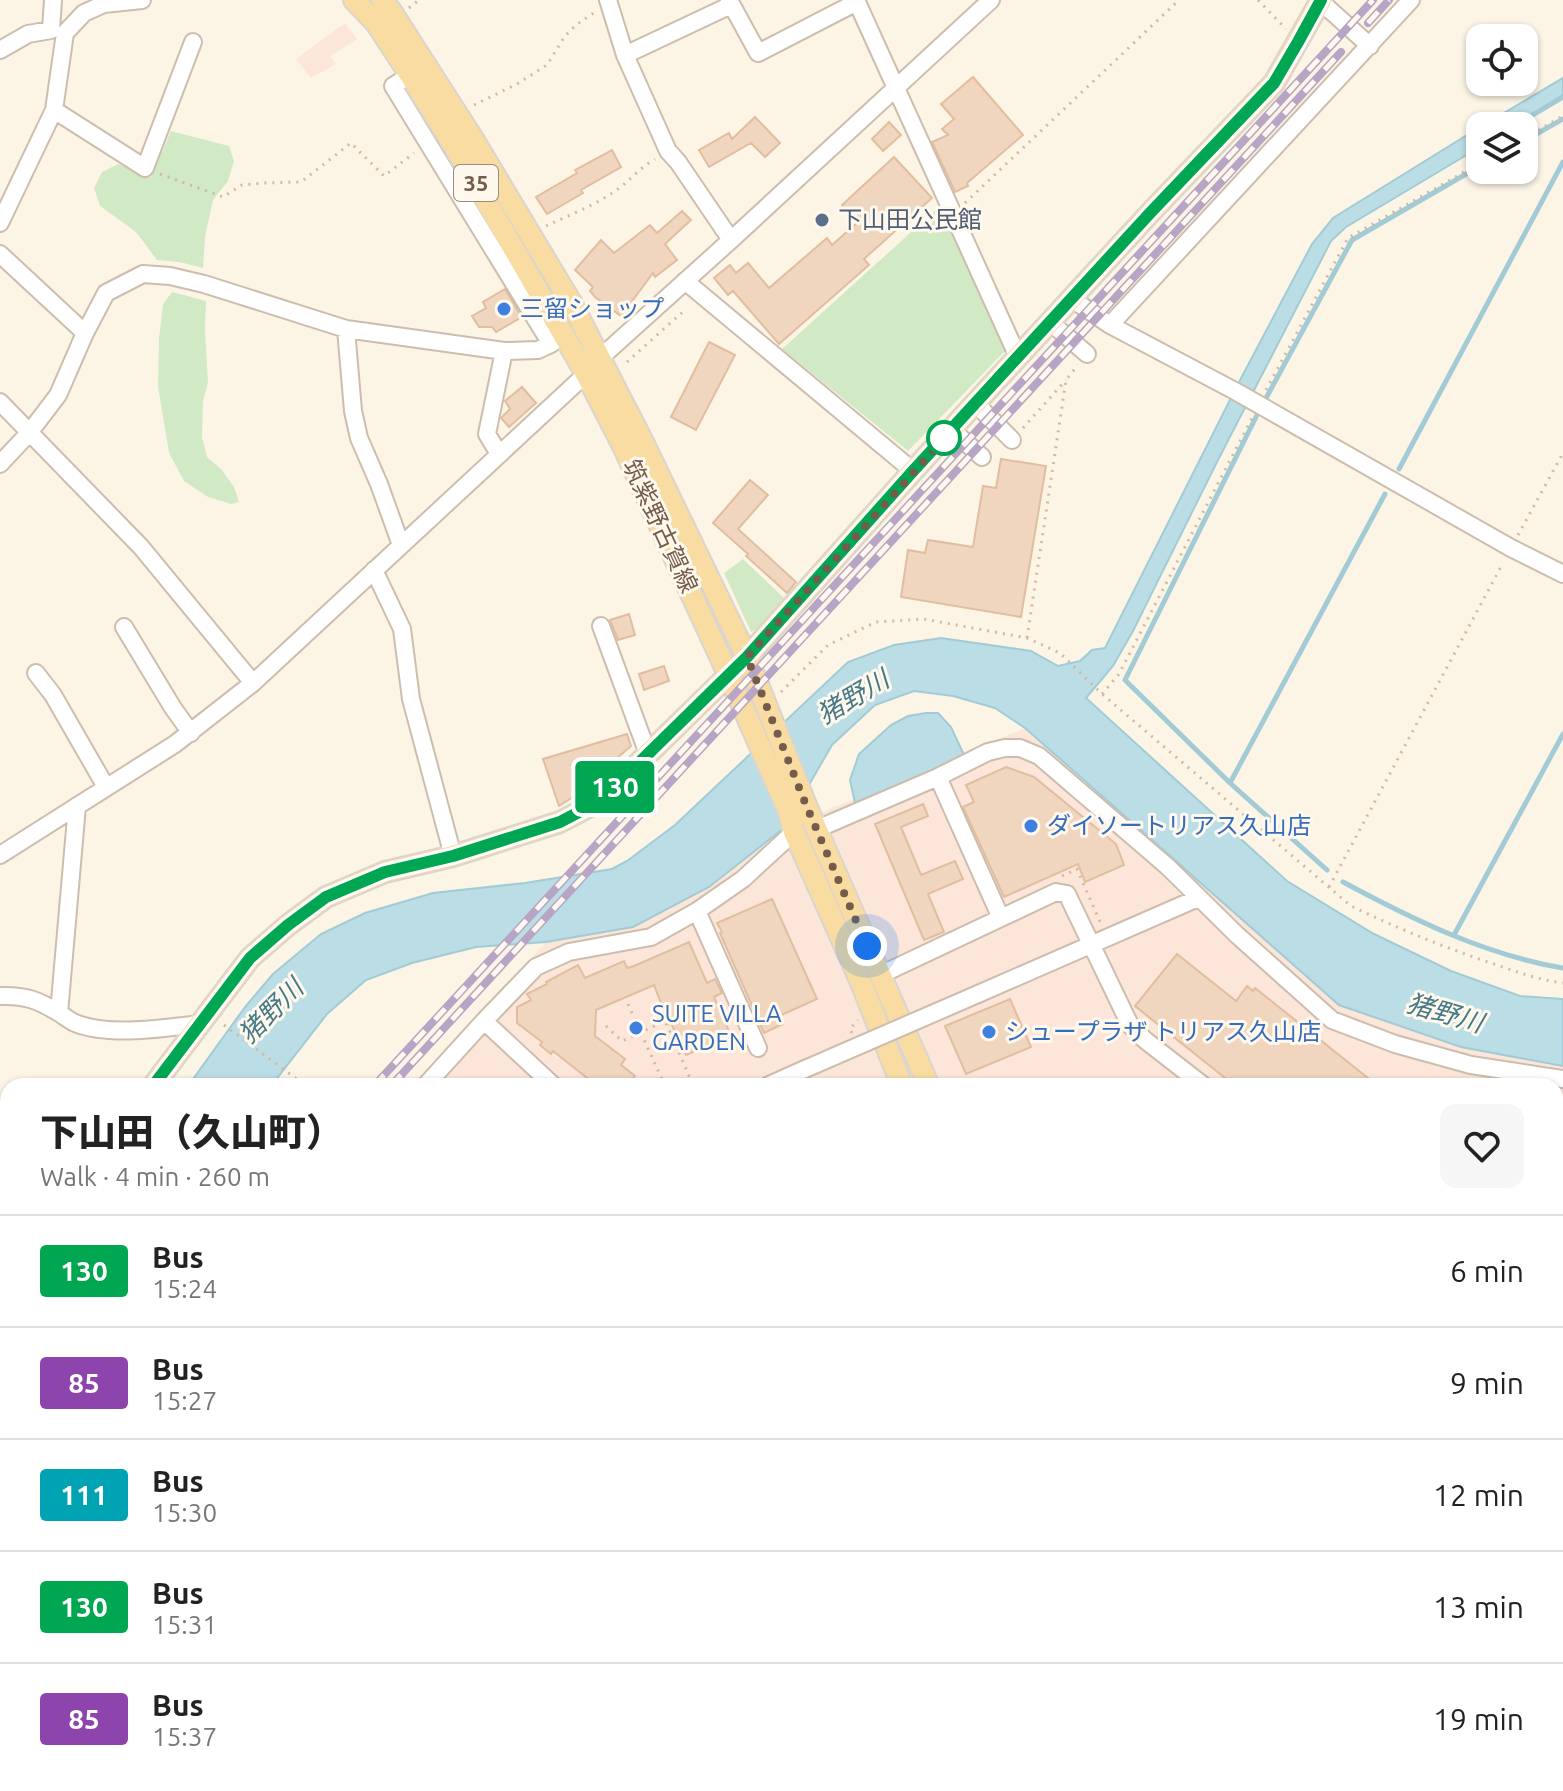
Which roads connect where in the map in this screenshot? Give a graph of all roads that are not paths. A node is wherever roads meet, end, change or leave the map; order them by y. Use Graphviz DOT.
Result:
graph roads {
  1 [pos="53,0"];
  2 [pos="142,0"];
  3 [pos="354,0"];
  4 [pos="382,0"];
  5 [pos="991,0"];
  6 [pos="1320,0"];
  7 [pos="1411,0"];
  8 [pos="608,1"];
  9 [pos="857,1"];
  10 [pos="730,2"];
  11 [pos="58,32"];
  12 [pos="193,42"];
  13 [pos="1370,46"];
  14 [pos="0,50"];
  15 [pos="625,55"];
  16 [pos="410,75"];
  17 [pos="895,88"];
  18 [pos="54,110"];
  19 [pos="0,223"];
  20 [pos="731,240"];
  21 [pos="0,254"];
  22 [pos="685,281"];
  23 [pos="1072,299"];
  24 [pos="1050,322"];
  25 [pos="1110,325"];
  26 [pos="346,329"];
  27 [pos="85,333"];
  28 [pos="556,339"];
  29 [pos="504,351"];
  30 [pos="1087,354"];
  31 [pos="1018,357"];
  32 [pos="600,358"];
  33 [pos="586,374"];
  34 [pos="0,402"];
  35 [pos="975,403"];
  36 [pos="952,430"];
  37 [pos="29,433"];
  38 [pos="1012,440"];
  39 [pos="499,454"];
  40 [pos="982,457"];
  41 [pos="0,464"];
  42 [pos="913,471"];
  43 [pos="401,545"];
  44 [pos="374,570"];
  45 [pos="1563,574"];
  46 [pos="601,626"];
  47 [pos="124,627"];
  48 [pos="747,657"];
  49 [pos="36,673"];
  50 [pos="728,674"];
  51 [pos="253,683"];
  52 [pos="191,733"];
  53 [pos="648,754"];
  54 [pos="938,777"];
  55 [pos="106,787"];
  56 [pos="77,806"];
  57 [pos="796,816"];
  58 [pos="817,829"];
  59 [pos="0,855"];
  60 [pos="453,856"];
  61 [pos="1198,898"];
  62 [pos="697,911"];
  63 [pos="1000,916"];
  64 [pos="1099,940"];
  65 [pos="880,975"];
  66 [pos="0,996"];
  67 [pos="59,1013"];
  68 [pos="204,1018"];
  69 [pos="484,1021"];
  70 [pos="758,1048"];
  71 [pos="159,1078"];
  72 [pos="432,1078"];
  73 [pos="545,1078"];
  74 [pos="785,1078"];
  75 [pos="899,1078"];
  76 [pos="925,1078"];
  77 [pos="1194,1078"];
  78 [pos="1556,1078"];
  1 -- 11 [label="street"];
  2 -- 11 [label="street"];
  3 -- 16 [label="main road, 筑紫野古賀線 / 35"];
  4 -- 32 [label="main road, 筑紫野古賀線 / 35"];
  5 -- 17 [label="street"];
  6 -- 13 [label="street"];
  6 -- 23 [label="main road"];
  7 -- 13 [label="street"];
  8 -- 15 [label="street"];
  9 -- 10 [label="street"];
  9 -- 17 [label="street"];
  10 -- 15 [label="street"];
  11 -- 14 [label="street"];
  11 -- 18 [label="street"];
  12 -- 18 [label="street"];
  13 -- 25 [label="street"];
  15 -- 20 [label="street"];
  16 -- 28 [label="main road, 筑紫野古賀線 / 35"];
  16 -- 28 [label="street"];
  17 -- 20 [label="street"];
  17 -- 31 [label="street"];
  18 -- 19 [label="street"];
  20 -- 22 [label="street"];
  21 -- 27 [label="street"];
  22 -- 32 [label="street"];
  22 -- 42 [label="street"];
  23 -- 24 [label="main road"];
  23 -- 25 [label="street"];
  24 -- 30 [label="street"];
  24 -- 31 [label="main road"];
  25 -- 45 [label="street"];
  26 -- 27 [label="street"];
  26 -- 29 [label="street"];
  26 -- 43 [label="street"];
  27 -- 37 [label="street"];
  28 -- 29 [label="street"];
  28 -- 33 [label="main road, 筑紫野古賀線 / 35"];
  29 -- 39 [label="street"];
  31 -- 35 [label="main road"];
  32 -- 33 [label="street"];
  32 -- 48 [label="main road, 筑紫野古賀線 / 35"];
  33 -- 39 [label="street"];
  33 -- 50 [label="main road, 筑紫野古賀線 / 35"];
  34 -- 37 [label="street"];
  35 -- 36 [label="main road"];
  35 -- 38 [label="street"];
  36 -- 40 [label="street"];
  36 -- 42 [label="main road"];
  37 -- 41 [label="street"];
  37 -- 51 [label="street"];
  39 -- 43 [label="street"];
  42 -- 48 [label="main road"];
  43 -- 44 [label="street"];
  44 -- 51 [label="street"];
  44 -- 60 [label="street"];
  46 -- 53 [label="street"];
  47 -- 52 [label="street"];
  48 -- 50 [label="main road"];
  48 -- 57 [label="main road, 筑紫野古賀線 / 35"];
  49 -- 55 [label="street"];
  50 -- 53 [label="main road"];
  50 -- 57 [label="main road, 筑紫野古賀線 / 35"];
  51 -- 52 [label="street"];
  52 -- 55 [label="street"];
  53 -- 60 [label="main road"];
  54 -- 58 [label="street"];
  54 -- 61 [label="street"];
  54 -- 63 [label="street"];
  55 -- 56 [label="street"];
  56 -- 59 [label="street"];
  56 -- 67 [label="street"];
  57 -- 58 [label="main road, 筑紫野古賀線 / 35"];
  57 -- 62 [label="street"];
  57 -- 75 [label="main road, 筑紫野古賀線 / 35"];
  58 -- 65 [label="main road, 筑紫野古賀線 / 35"];
  60 -- 68 [label="main road"];
  61 -- 64 [label="street"];
  61 -- 78 [label="street"];
  62 -- 69 [label="street"];
  62 -- 70 [label="street"];
  63 -- 64 [label="street"];
  63 -- 65 [label="street"];
  64 -- 74 [label="street, bridge"];
  64 -- 77 [label="street"];
  65 -- 76 [label="main road, 筑紫野古賀線 / 35"];
  66 -- 67 [label="street"];
  67 -- 68 [label="street"];
  68 -- 71 [label="main road"];
  69 -- 72 [label="street"];
  69 -- 73 [label="street"];
}
